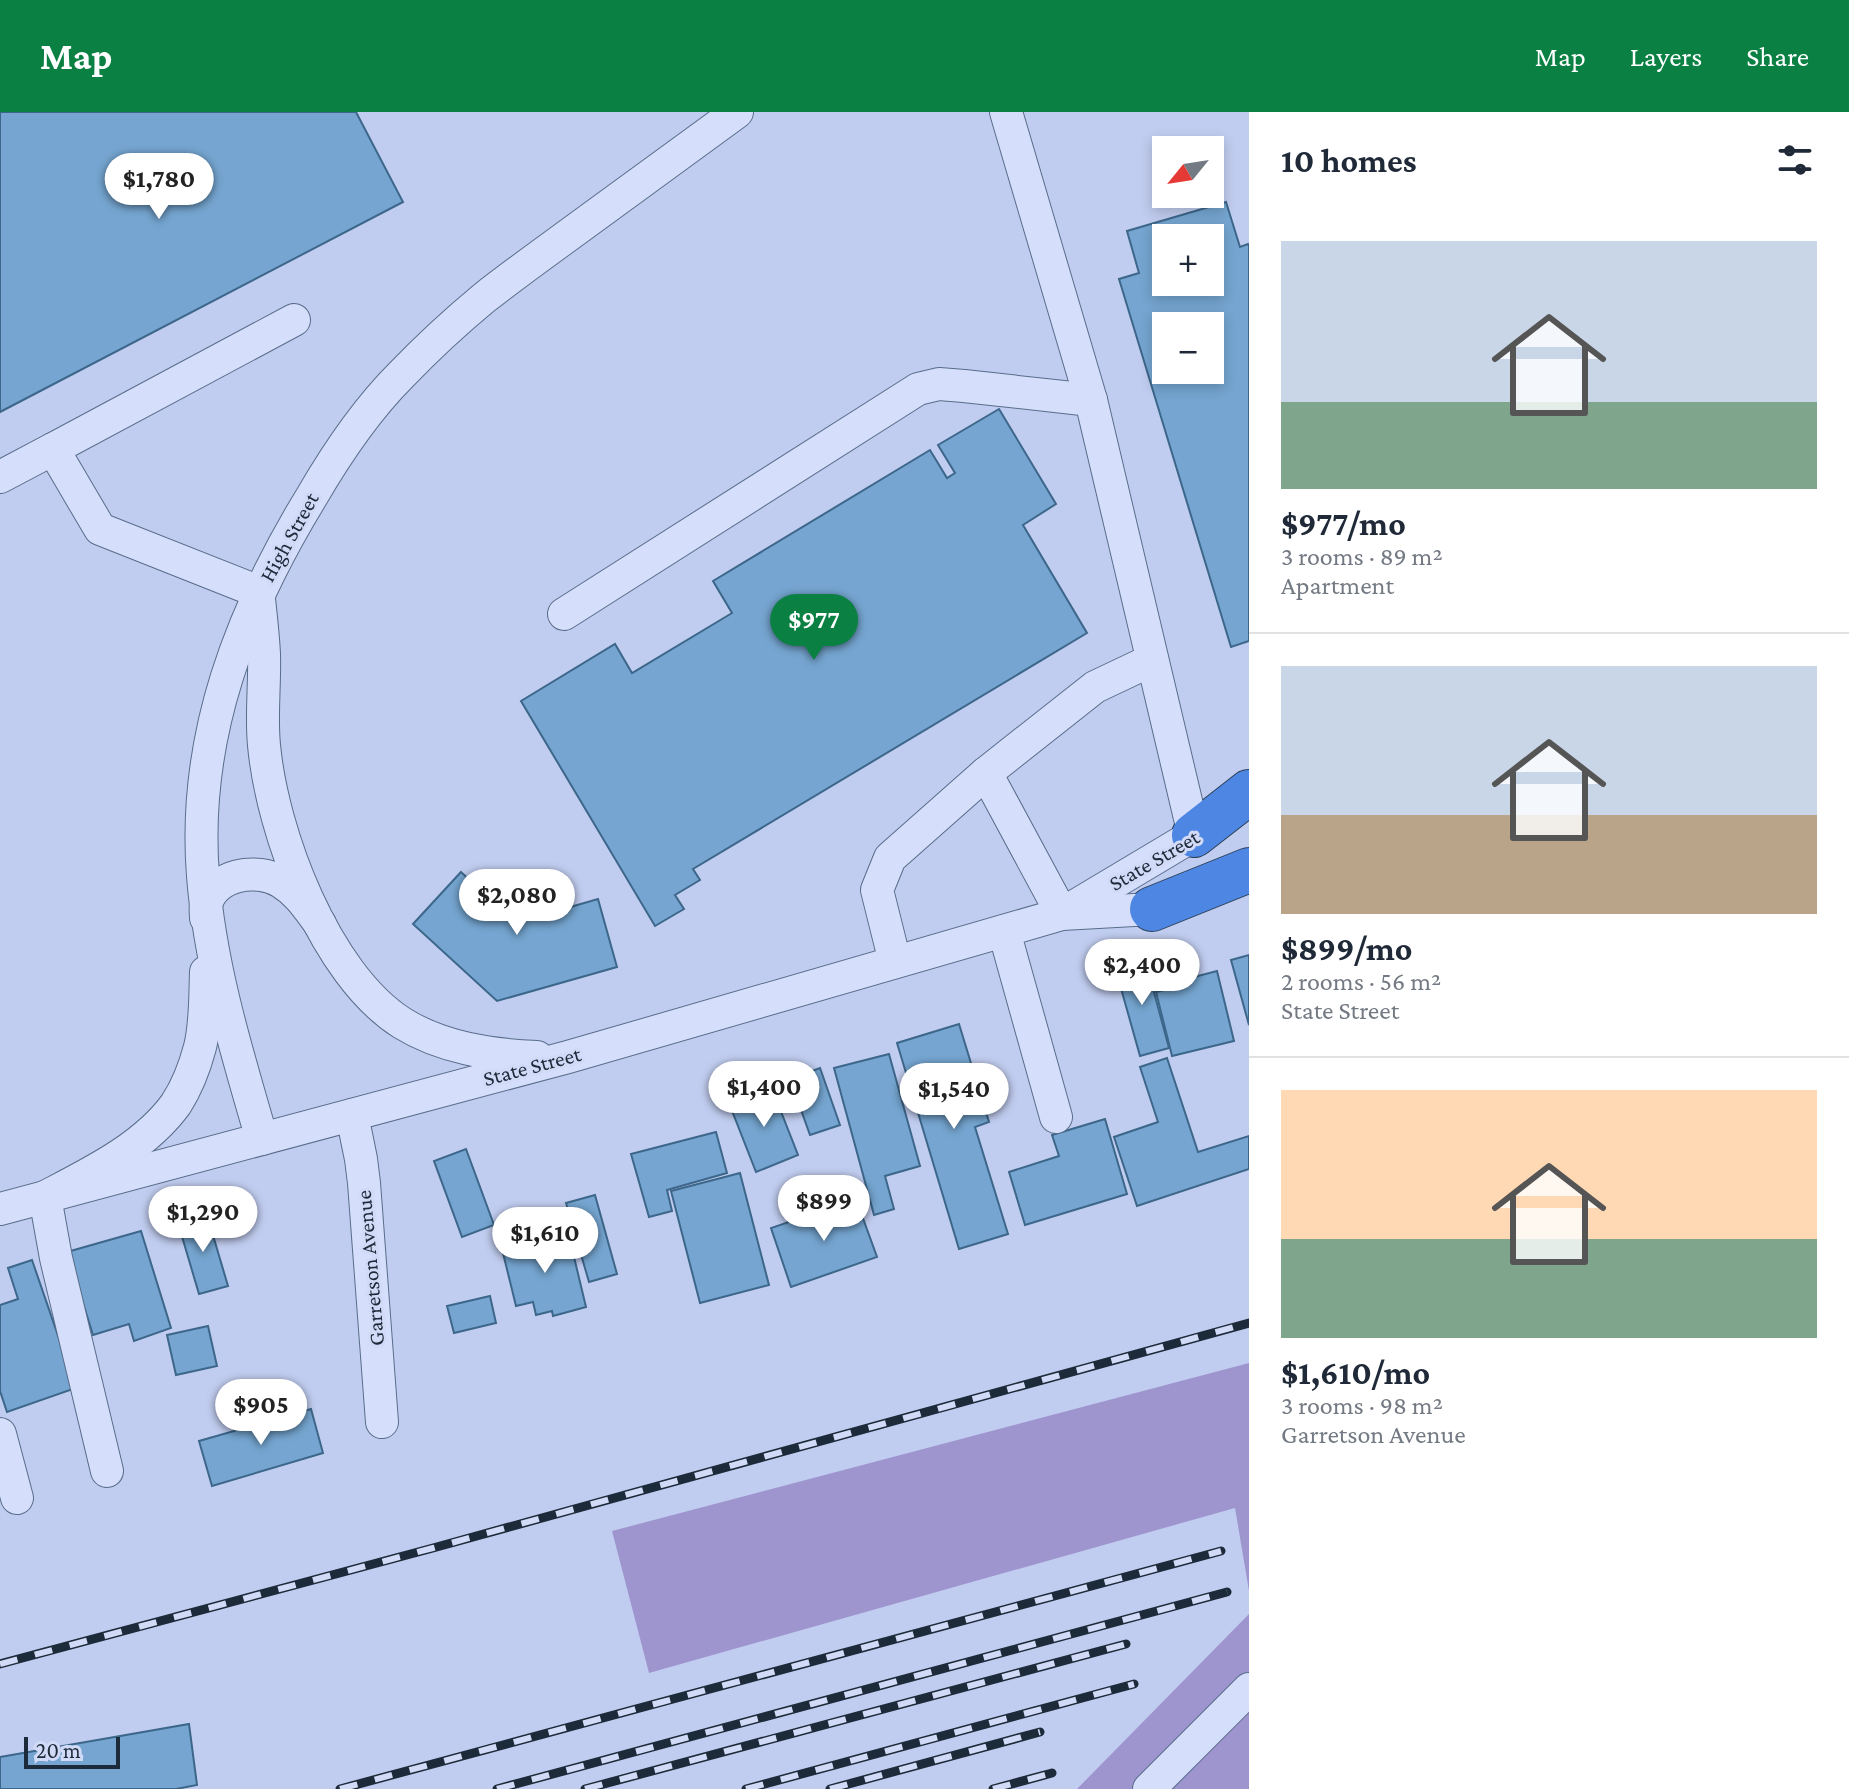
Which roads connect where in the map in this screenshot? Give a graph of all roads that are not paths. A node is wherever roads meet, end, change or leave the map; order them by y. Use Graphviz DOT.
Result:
graph roads {
  1 [pos="737,112"];
  2 [pos="1006,112"];
  3 [pos="294,320"];
  4 [pos="1091,400"];
  5 [pos="53,449"];
  6 [pos="0,477"];
  7 [pos="259,592"];
  8 [pos="564,614"];
  9 [pos="1152,660"];
  10 [pos="986,773"];
  11 [pos="1249,792"];
  12 [pos="1249,811"];
  13 [pos="1194,835"];
  14 [pos="1249,870"];
  15 [pos="1249,887"];
  16 [pos="206,905"];
  17 [pos="1152,909"];
  18 [pos="1062,914"];
  19 [pos="320,924"];
  20 [pos="1004,931"];
  21 [pos="895,962"];
  22 [pos="568,1057"];
  23 [pos="352,1115"];
  24 [pos="1056,1117"];
  25 [pos="262,1139"];
  26 [pos="45,1197"];
  27 [pos="0,1209"];
  28 [pos="382,1422"];
  29 [pos="0,1434"];
  30 [pos="107,1471"];
  31 [pos="17,1498"];
  32 [pos="1249,1689"];
  33 [pos="1149,1789"];
  1 -- 7 [label="street, High Street"];
  2 -- 4 [label="street"];
  3 -- 5 [label="street"];
  4 -- 8 [label="street"];
  4 -- 9 [label="street"];
  5 -- 6 [label="street"];
  5 -- 7 [label="street"];
  7 -- 16 [label="street, High Street"];
  7 -- 19 [label="street"];
  9 -- 10 [label="street"];
  9 -- 13 [label="street"];
  10 -- 18 [label="street"];
  10 -- 21 [label="street"];
  11 -- 13 [label="highway"];
  12 -- 13 [label="street, State Street"];
  13 -- 18 [label="street, State Street"];
  14 -- 17 [label="highway"];
  15 -- 17 [label="street, State Street"];
  16 -- 19 [label="street"];
  16 -- 25 [label="street, High Street"];
  16 -- 26 [label="street"];
  17 -- 18 [label="street, State Street"];
  18 -- 20 [label="street, State Street"];
  19 -- 22 [label="street"];
  20 -- 21 [label="street, State Street"];
  20 -- 24 [label="street"];
  21 -- 22 [label="street, State Street"];
  22 -- 23 [label="street, State Street"];
  23 -- 25 [label="street, State Street"];
  23 -- 28 [label="street, Garretson Avenue"];
  25 -- 26 [label="street, State Street"];
  26 -- 27 [label="street, State Street"];
  26 -- 30 [label="street"];
  29 -- 31 [label="street"];
  32 -- 33 [label="street"];
}
